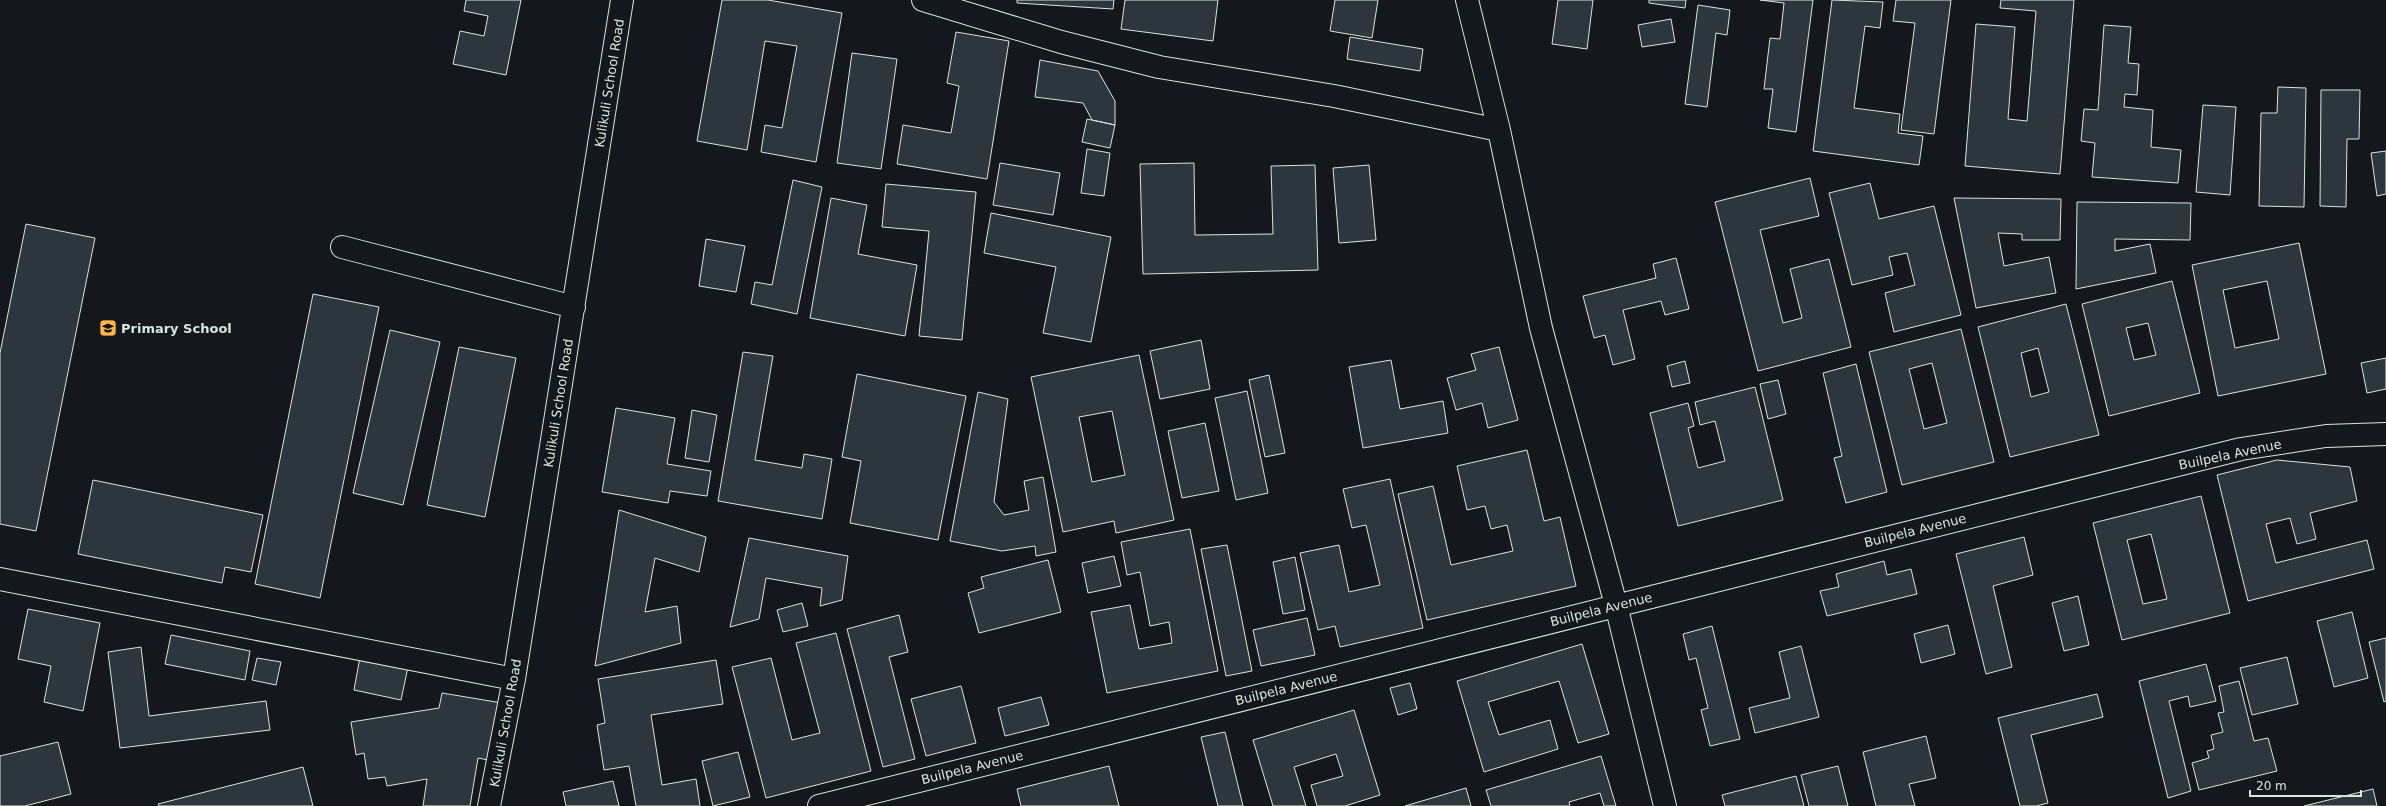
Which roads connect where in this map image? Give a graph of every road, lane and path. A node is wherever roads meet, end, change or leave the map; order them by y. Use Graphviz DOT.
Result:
graph roads {
  1 [pos="622,0"];
  2 [pos="923,0"];
  3 [pos="1467,0"];
  4 [pos="1499,130"];
  5 [pos="342,247"];
  6 [pos="574,307"];
  7 [pos="2386,434"];
  8 [pos="0,579"];
  9 [pos="1616,604"];
  10 [pos="514,679"];
  11 [pos="489,806"];
  12 [pos="819,806"];
  13 [pos="1665,806"];
  1 -- 6 [label="street, Kulikuli School Road"];
  2 -- 4 [label="street"];
  3 -- 4 [label="street"];
  4 -- 9 [label="street"];
  5 -- 6 [label="street"];
  6 -- 10 [label="street, Kulikuli School Road"];
  7 -- 9 [label="street, Builpela Avenue"];
  8 -- 10 [label="street"];
  9 -- 12 [label="street, Builpela Avenue"];
  9 -- 13 [label="street"];
  10 -- 11 [label="street, Kulikuli School Road"];
}
